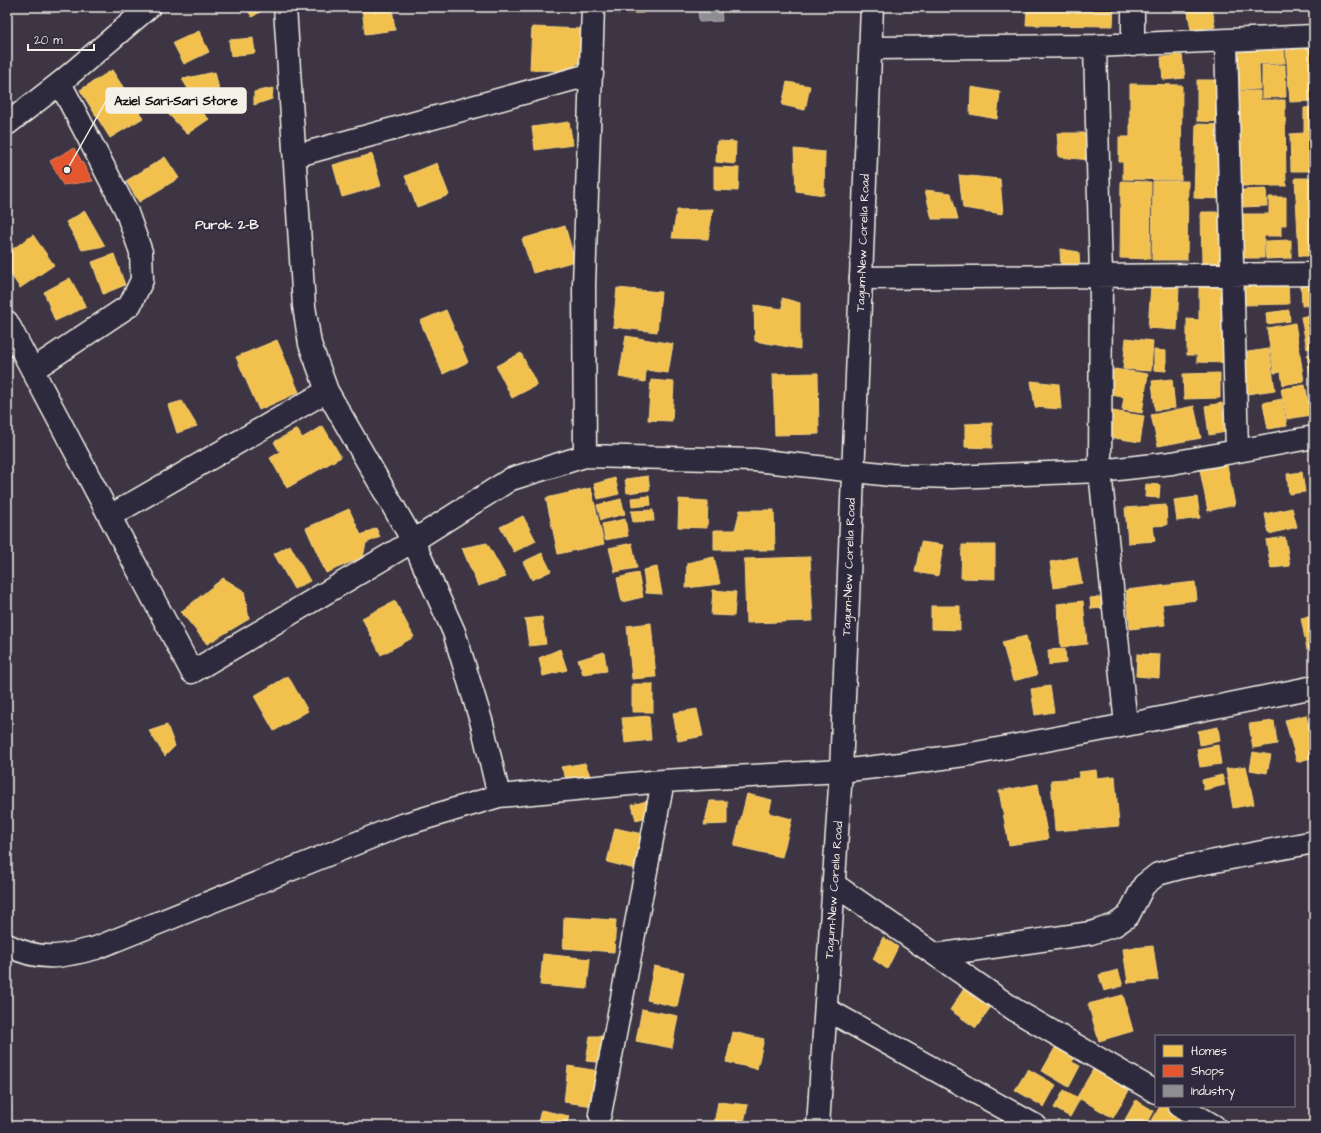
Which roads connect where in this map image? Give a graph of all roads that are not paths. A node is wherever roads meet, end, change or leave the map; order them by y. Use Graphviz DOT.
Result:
graph roads {
  1 [pos="149,7"];
  2 [pos="285,7"];
  3 [pos="593,7"];
  4 [pos="872,7"];
  5 [pos="1133,7"];
  6 [pos="1314,36"];
  7 [pos="1226,41"];
  8 [pos="1133,45"];
  9 [pos="1095,46"];
  10 [pos="871,48"];
  11 [pos="592,74"];
  12 [pos="60,83"];
  13 [pos="7,124"];
  14 [pos="295,156"];
  15 [pos="1233,274"];
  16 [pos="1314,274"];
  17 [pos="1101,276"];
  18 [pos="861,278"];
  19 [pos="7,322"];
  20 [pos="34,369"];
  21 [pos="328,391"];
  22 [pos="1314,437"];
  23 [pos="1238,450"];
  24 [pos="585,456"];
  25 [pos="853,471"];
  26 [pos="1100,471"];
  27 [pos="110,516"];
  28 [pos="413,541"];
  29 [pos="1314,687"];
  30 [pos="1126,725"];
  31 [pos="841,771"];
  32 [pos="663,781"];
  33 [pos="499,796"];
  34 [pos="1314,842"];
  35 [pos="835,886"];
  36 [pos="7,945"];
  37 [pos="936,955"];
  38 [pos="826,1008"];
  39 [pos="1155,1091"];
  40 [pos="1182,1107"];
  41 [pos="600,1114"];
  42 [pos="818,1126"];
  43 [pos="1036,1126"];
  44 [pos="1214,1126"];
  1 -- 12 [label="street"];
  2 -- 14 [label="street"];
  3 -- 11 [label="street"];
  4 -- 10 [label="street, Tagum-New Corella Road"];
  5 -- 8 [label="street"];
  6 -- 7 [label="street"];
  7 -- 8 [label="street"];
  7 -- 15 [label="street"];
  8 -- 9 [label="street"];
  9 -- 10 [label="street"];
  9 -- 17 [label="street"];
  10 -- 18 [label="street, Tagum-New Corella Road"];
  11 -- 14 [label="street"];
  11 -- 24 [label="street"];
  12 -- 13 [label="street"];
  12 -- 20 [label="street"];
  14 -- 21 [label="street"];
  15 -- 16 [label="street"];
  15 -- 17 [label="street"];
  15 -- 23 [label="street"];
  17 -- 18 [label="street"];
  17 -- 26 [label="street"];
  18 -- 25 [label="street, Tagum-New Corella Road"];
  19 -- 20 [label="street"];
  20 -- 27 [label="street"];
  21 -- 27 [label="street"];
  21 -- 28 [label="street"];
  22 -- 23 [label="street"];
  23 -- 26 [label="street"];
  24 -- 25 [label="street"];
  24 -- 28 [label="street"];
  25 -- 26 [label="street"];
  25 -- 31 [label="street, Tagum-New Corella Road"];
  26 -- 30 [label="street"];
  27 -- 28 [label="street"];
  28 -- 33 [label="street"];
  29 -- 30 [label="street"];
  30 -- 31 [label="street"];
  31 -- 32 [label="street"];
  31 -- 35 [label="street, Tagum-New Corella Road"];
  32 -- 33 [label="street"];
  32 -- 41 [label="street"];
  33 -- 36 [label="street"];
  34 -- 37 [label="street"];
  35 -- 37 [label="street"];
  35 -- 38 [label="street, Tagum-New Corella Road"];
  37 -- 39 [label="street"];
  38 -- 42 [label="street, Tagum-New Corella Road"];
  38 -- 43 [label="street"];
  40 -- 44 [label="street"];
}
